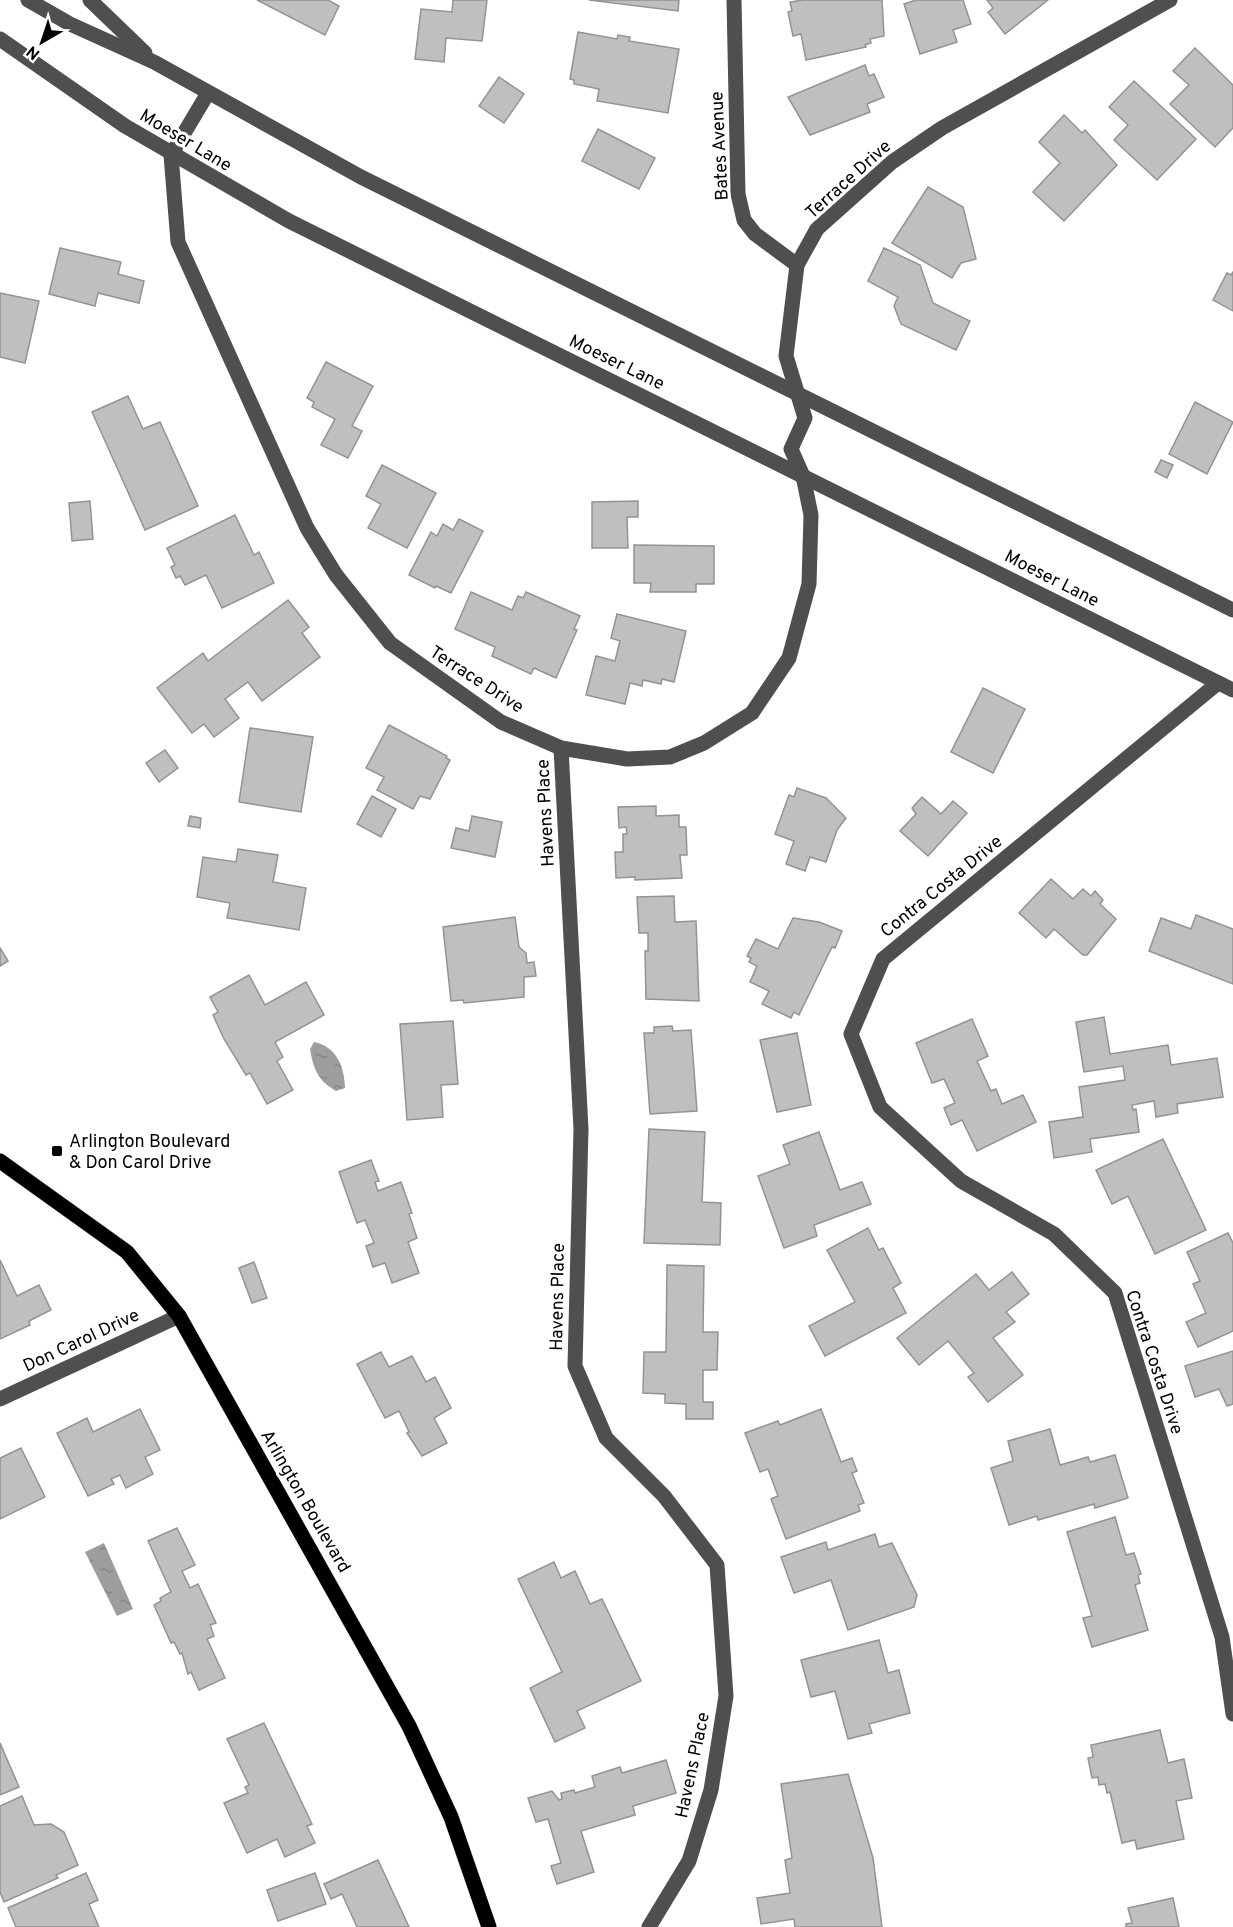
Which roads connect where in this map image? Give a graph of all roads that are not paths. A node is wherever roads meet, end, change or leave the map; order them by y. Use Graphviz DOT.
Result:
graph roads {
  1 [pos="28,0"];
  2 [pos="90,0"];
  3 [pos="734,0"];
  4 [pos="1170,0"];
  5 [pos="0,39"];
  6 [pos="154,62"];
  7 [pos="207,93"];
  8 [pos="171,155"];
  9 [pos="797,265"];
  10 [pos="798,395"];
  11 [pos="803,476"];
  12 [pos="1233,610"];
  13 [pos="1218,683"];
  14 [pos="1233,690"];
  15 [pos="561,748"];
  16 [pos="0,1161"];
  17 [pos="179,1316"];
  18 [pos="0,1399"];
  19 [pos="1233,1714"];
  20 [pos="489,1927"];
  21 [pos="650,1927"];
  1 -- 6 [label="street"];
  2 -- 6 [label="street"];
  3 -- 9 [label="street, Bates Avenue"];
  4 -- 9 [label="street, Terrace Drive"];
  5 -- 8 [label="street, Moeser Lane"];
  6 -- 7 [label="street"];
  7 -- 8 [label="street"];
  7 -- 10 [label="street"];
  8 -- 11 [label="street, Moeser Lane"];
  8 -- 15 [label="street, Terrace Drive"];
  9 -- 10 [label="street, Terrace Drive"];
  10 -- 11 [label="street, Terrace Drive"];
  10 -- 12 [label="street"];
  11 -- 13 [label="street, Moeser Lane"];
  11 -- 15 [label="street, Terrace Drive"];
  13 -- 14 [label="street, Moeser Lane"];
  13 -- 19 [label="street, Contra Costa Drive"];
  15 -- 21 [label="street, Havens Place"];
  16 -- 17 [label="main road, Arlington Boulevard"];
  17 -- 18 [label="street, Don Carol Drive"];
  17 -- 20 [label="main road, Arlington Boulevard"];
}
